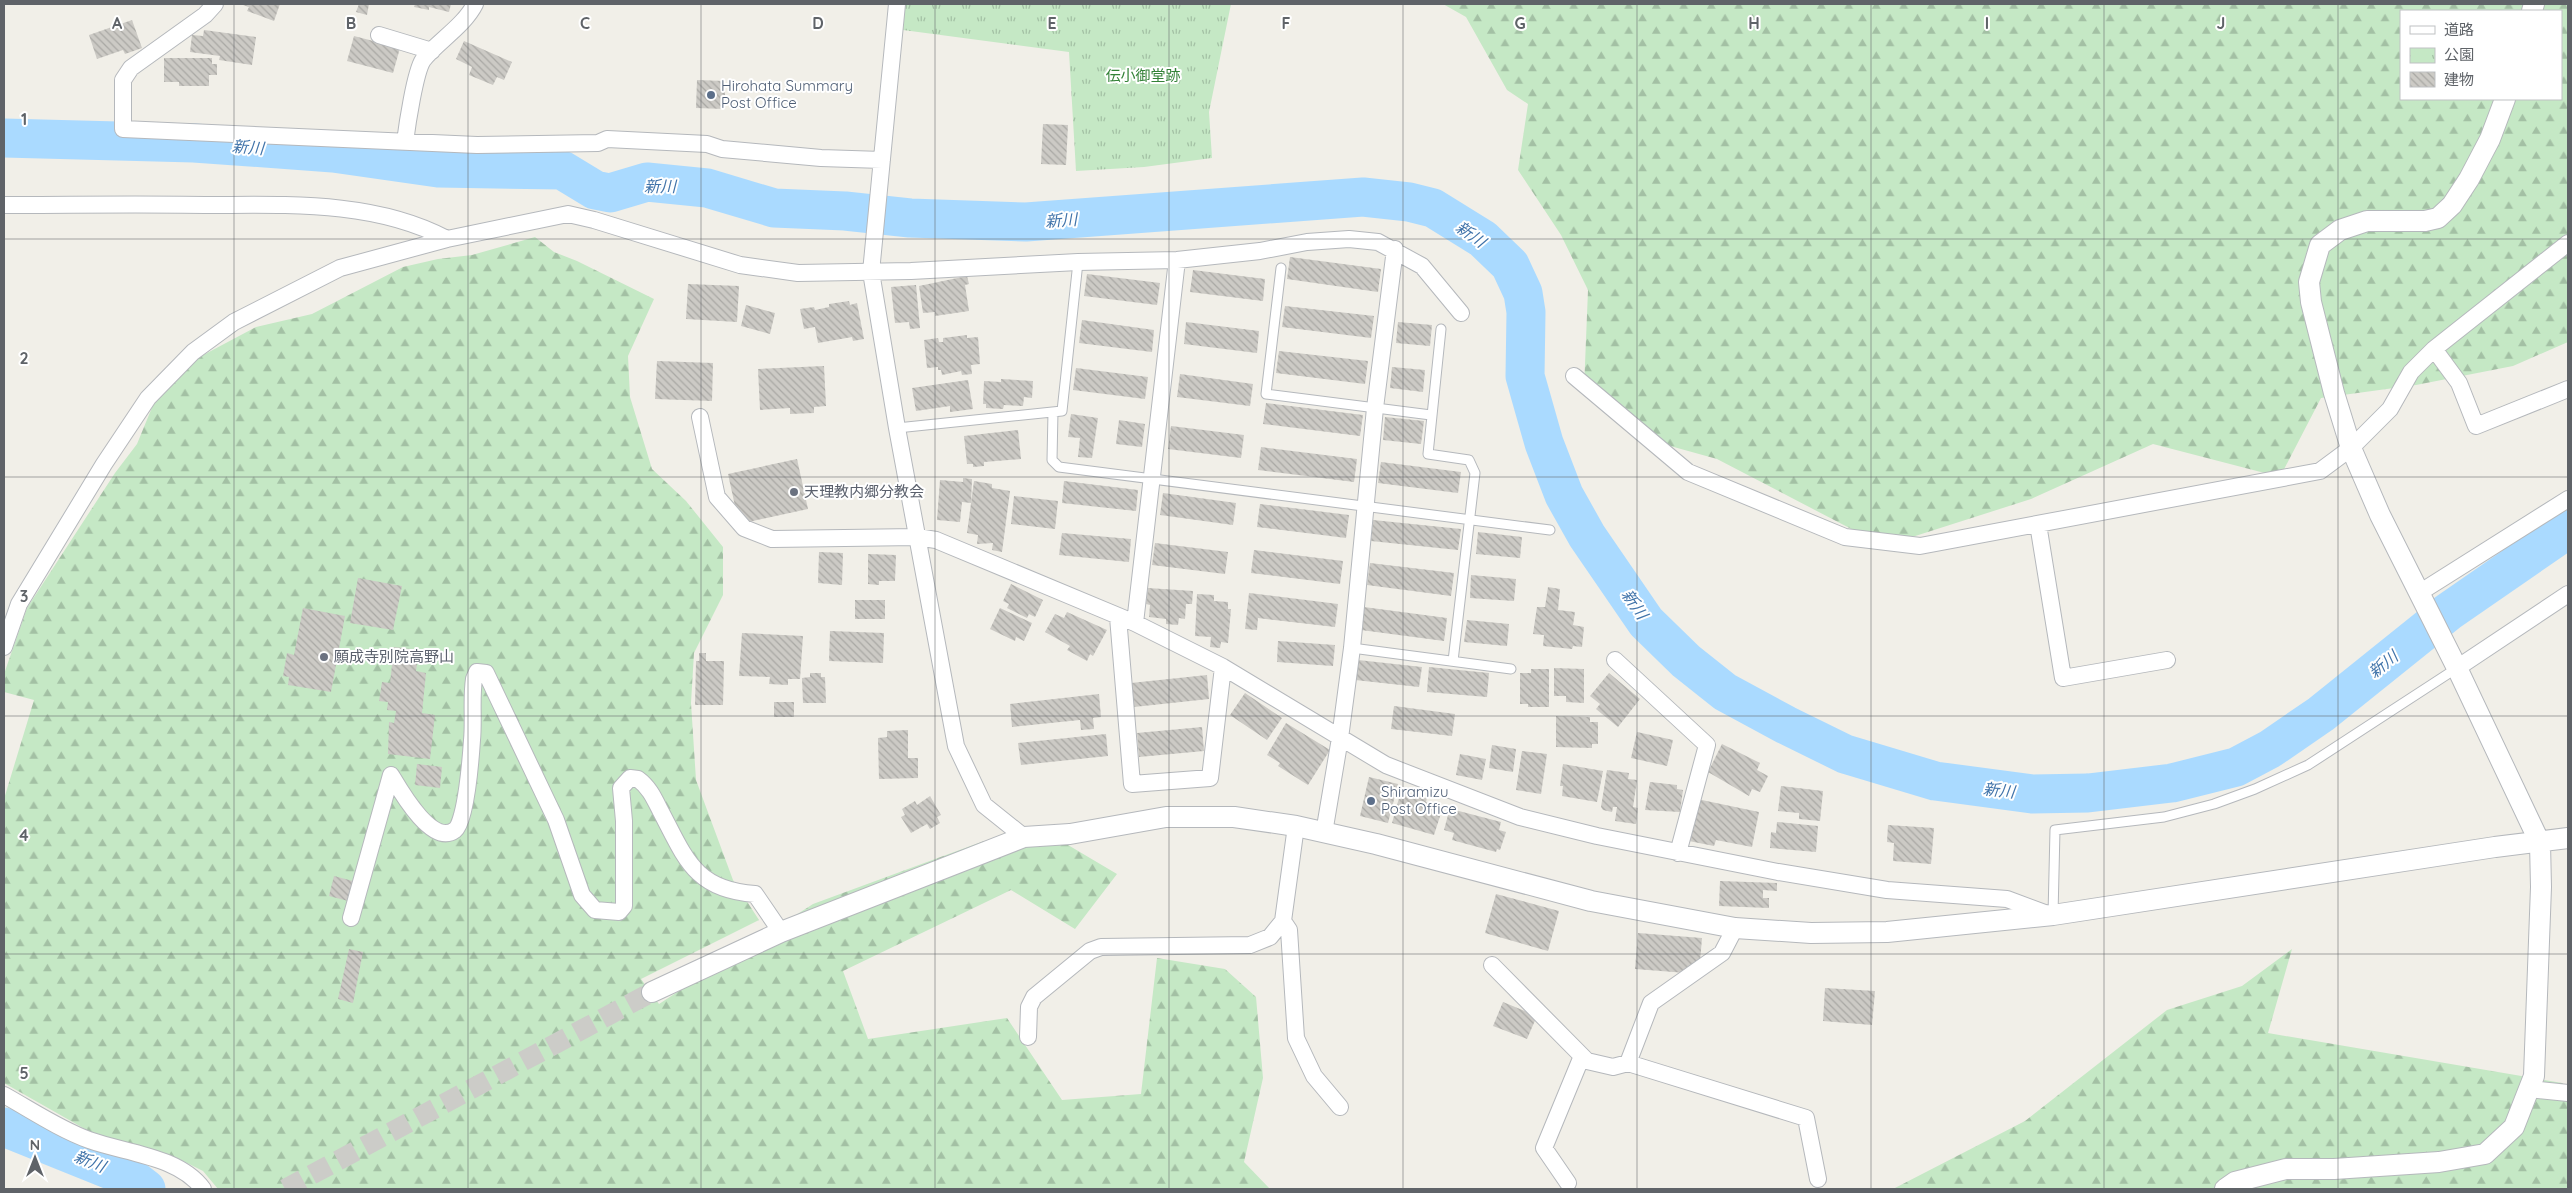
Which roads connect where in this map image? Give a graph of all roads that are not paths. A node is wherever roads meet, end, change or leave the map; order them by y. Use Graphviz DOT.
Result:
graph roads {
  1 [pos="215,4"];
  2 [pos="475,4"];
  3 [pos="897,4"];
  4 [pos="379,35"];
  5 [pos="432,51"];
  6 [pos="2505,100"];
  7 [pos="406,142"];
  8 [pos="882,165"];
  9 [pos="4,205"];
  10 [pos="447,239"];
  11 [pos="2568,244"];
  12 [pos="1395,249"];
  13 [pos="1177,260"];
  14 [pos="1078,262"];
  15 [pos="1281,268"];
  16 [pos="871,272"];
  17 [pos="1461,313"];
  18 [pos="1441,329"];
  19 [pos="2434,349"];
  20 [pos="1574,376"];
  21 [pos="2568,389"];
  22 [pos="1375,408"];
  23 [pos="1053,412"];
  24 [pos="1431,415"];
  25 [pos="700,417"];
  26 [pos="897,428"];
  27 [pos="2351,448"];
  28 [pos="1152,479"];
  29 [pos="2568,499"];
  30 [pos="1367,506"];
  31 [pos="1468,520"];
  32 [pos="2038,524"];
  33 [pos="1550,530"];
  34 [pos="917,537"];
  35 [pos="2568,594"];
  36 [pos="2420,595"];
  37 [pos="1118,617"];
  38 [pos="1134,623"];
  39 [pos="4,647"];
  40 [pos="1352,648"];
  41 [pos="1615,660"];
  42 [pos="2167,660"];
  43 [pos="1453,661"];
  44 [pos="2454,665"];
  45 [pos="1223,666"];
  46 [pos="1511,669"];
  47 [pos="1340,738"];
  48 [pos="1296,826"];
  49 [pos="1324,833"];
  50 [pos="1024,837"];
  51 [pos="2568,838"];
  52 [pos="2540,843"];
  53 [pos="1678,853"];
  54 [pos="2053,915"];
  55 [pos="351,918"];
  56 [pos="1283,921"];
  57 [pos="1735,928"];
  58 [pos="780,932"];
  59 [pos="1492,965"];
  60 [pos="652,992"];
  61 [pos="1028,1037"];
  62 [pos="1582,1056"];
  63 [pos="1628,1063"];
  64 [pos="2529,1089"];
  65 [pos="2568,1093"];
  66 [pos="4,1095"];
  67 [pos="1340,1107"];
  68 [pos="1818,1179"];
  69 [pos="1568,1184"];
  70 [pos="202,1189"];
  71 [pos="2225,1189"];
  1 -- 7 [label="street"];
  2 -- 5 [label="street"];
  3 -- 8 [label="street"];
  4 -- 5 [label="street"];
  5 -- 7 [label="street"];
  6 -- 27 [label="street"];
  7 -- 8 [label="street"];
  8 -- 16 [label="street"];
  9 -- 10 [label="street"];
  10 -- 16 [label="street"];
  10 -- 39 [label="street"];
  11 -- 19 [label="street"];
  12 -- 13 [label="street"];
  12 -- 17 [label="street"];
  12 -- 22 [label="street"];
  13 -- 14 [label="street"];
  13 -- 28 [label="street"];
  14 -- 16 [label="street"];
  14 -- 23 [label="lane"];
  15 -- 22 [label="lane"];
  16 -- 26 [label="street"];
  18 -- 24 [label="lane"];
  19 -- 21 [label="street"];
  19 -- 27 [label="street"];
  20 -- 32 [label="street"];
  22 -- 24 [label="lane"];
  22 -- 30 [label="street"];
  23 -- 26 [label="lane"];
  23 -- 28 [label="lane"];
  24 -- 31 [label="lane"];
  25 -- 34 [label="street"];
  26 -- 34 [label="street"];
  27 -- 32 [label="street"];
  27 -- 36 [label="street"];
  28 -- 30 [label="lane"];
  28 -- 38 [label="street"];
  29 -- 36 [label="street"];
  30 -- 31 [label="lane"];
  30 -- 40 [label="street"];
  31 -- 33 [label="lane"];
  31 -- 43 [label="lane"];
  32 -- 42 [label="street"];
  34 -- 37 [label="street"];
  34 -- 50 [label="street"];
  35 -- 44 [label="street"];
  36 -- 44 [label="street"];
  37 -- 38 [label="street"];
  37 -- 45 [label="street"];
  38 -- 45 [label="street"];
  40 -- 43 [label="lane"];
  40 -- 47 [label="street"];
  41 -- 53 [label="street"];
  43 -- 46 [label="lane"];
  44 -- 52 [label="street"];
  44 -- 54 [label="lane"];
  45 -- 47 [label="street"];
  47 -- 49 [label="street"];
  47 -- 53 [label="street"];
  48 -- 49 [label="street"];
  48 -- 50 [label="street"];
  48 -- 56 [label="street"];
  49 -- 57 [label="street"];
  50 -- 58 [label="street"];
  51 -- 52 [label="street"];
  52 -- 54 [label="street"];
  52 -- 64 [label="street"];
  53 -- 54 [label="street"];
  54 -- 57 [label="street"];
  55 -- 58 [label="street"];
  56 -- 61 [label="street"];
  56 -- 67 [label="street"];
  57 -- 63 [label="street"];
  58 -- 60 [label="street"];
  59 -- 62 [label="street"];
  62 -- 63 [label="street"];
  62 -- 69 [label="street"];
  63 -- 68 [label="street"];
  64 -- 65 [label="street"];
  64 -- 71 [label="street"];
  66 -- 70 [label="street"];
}
